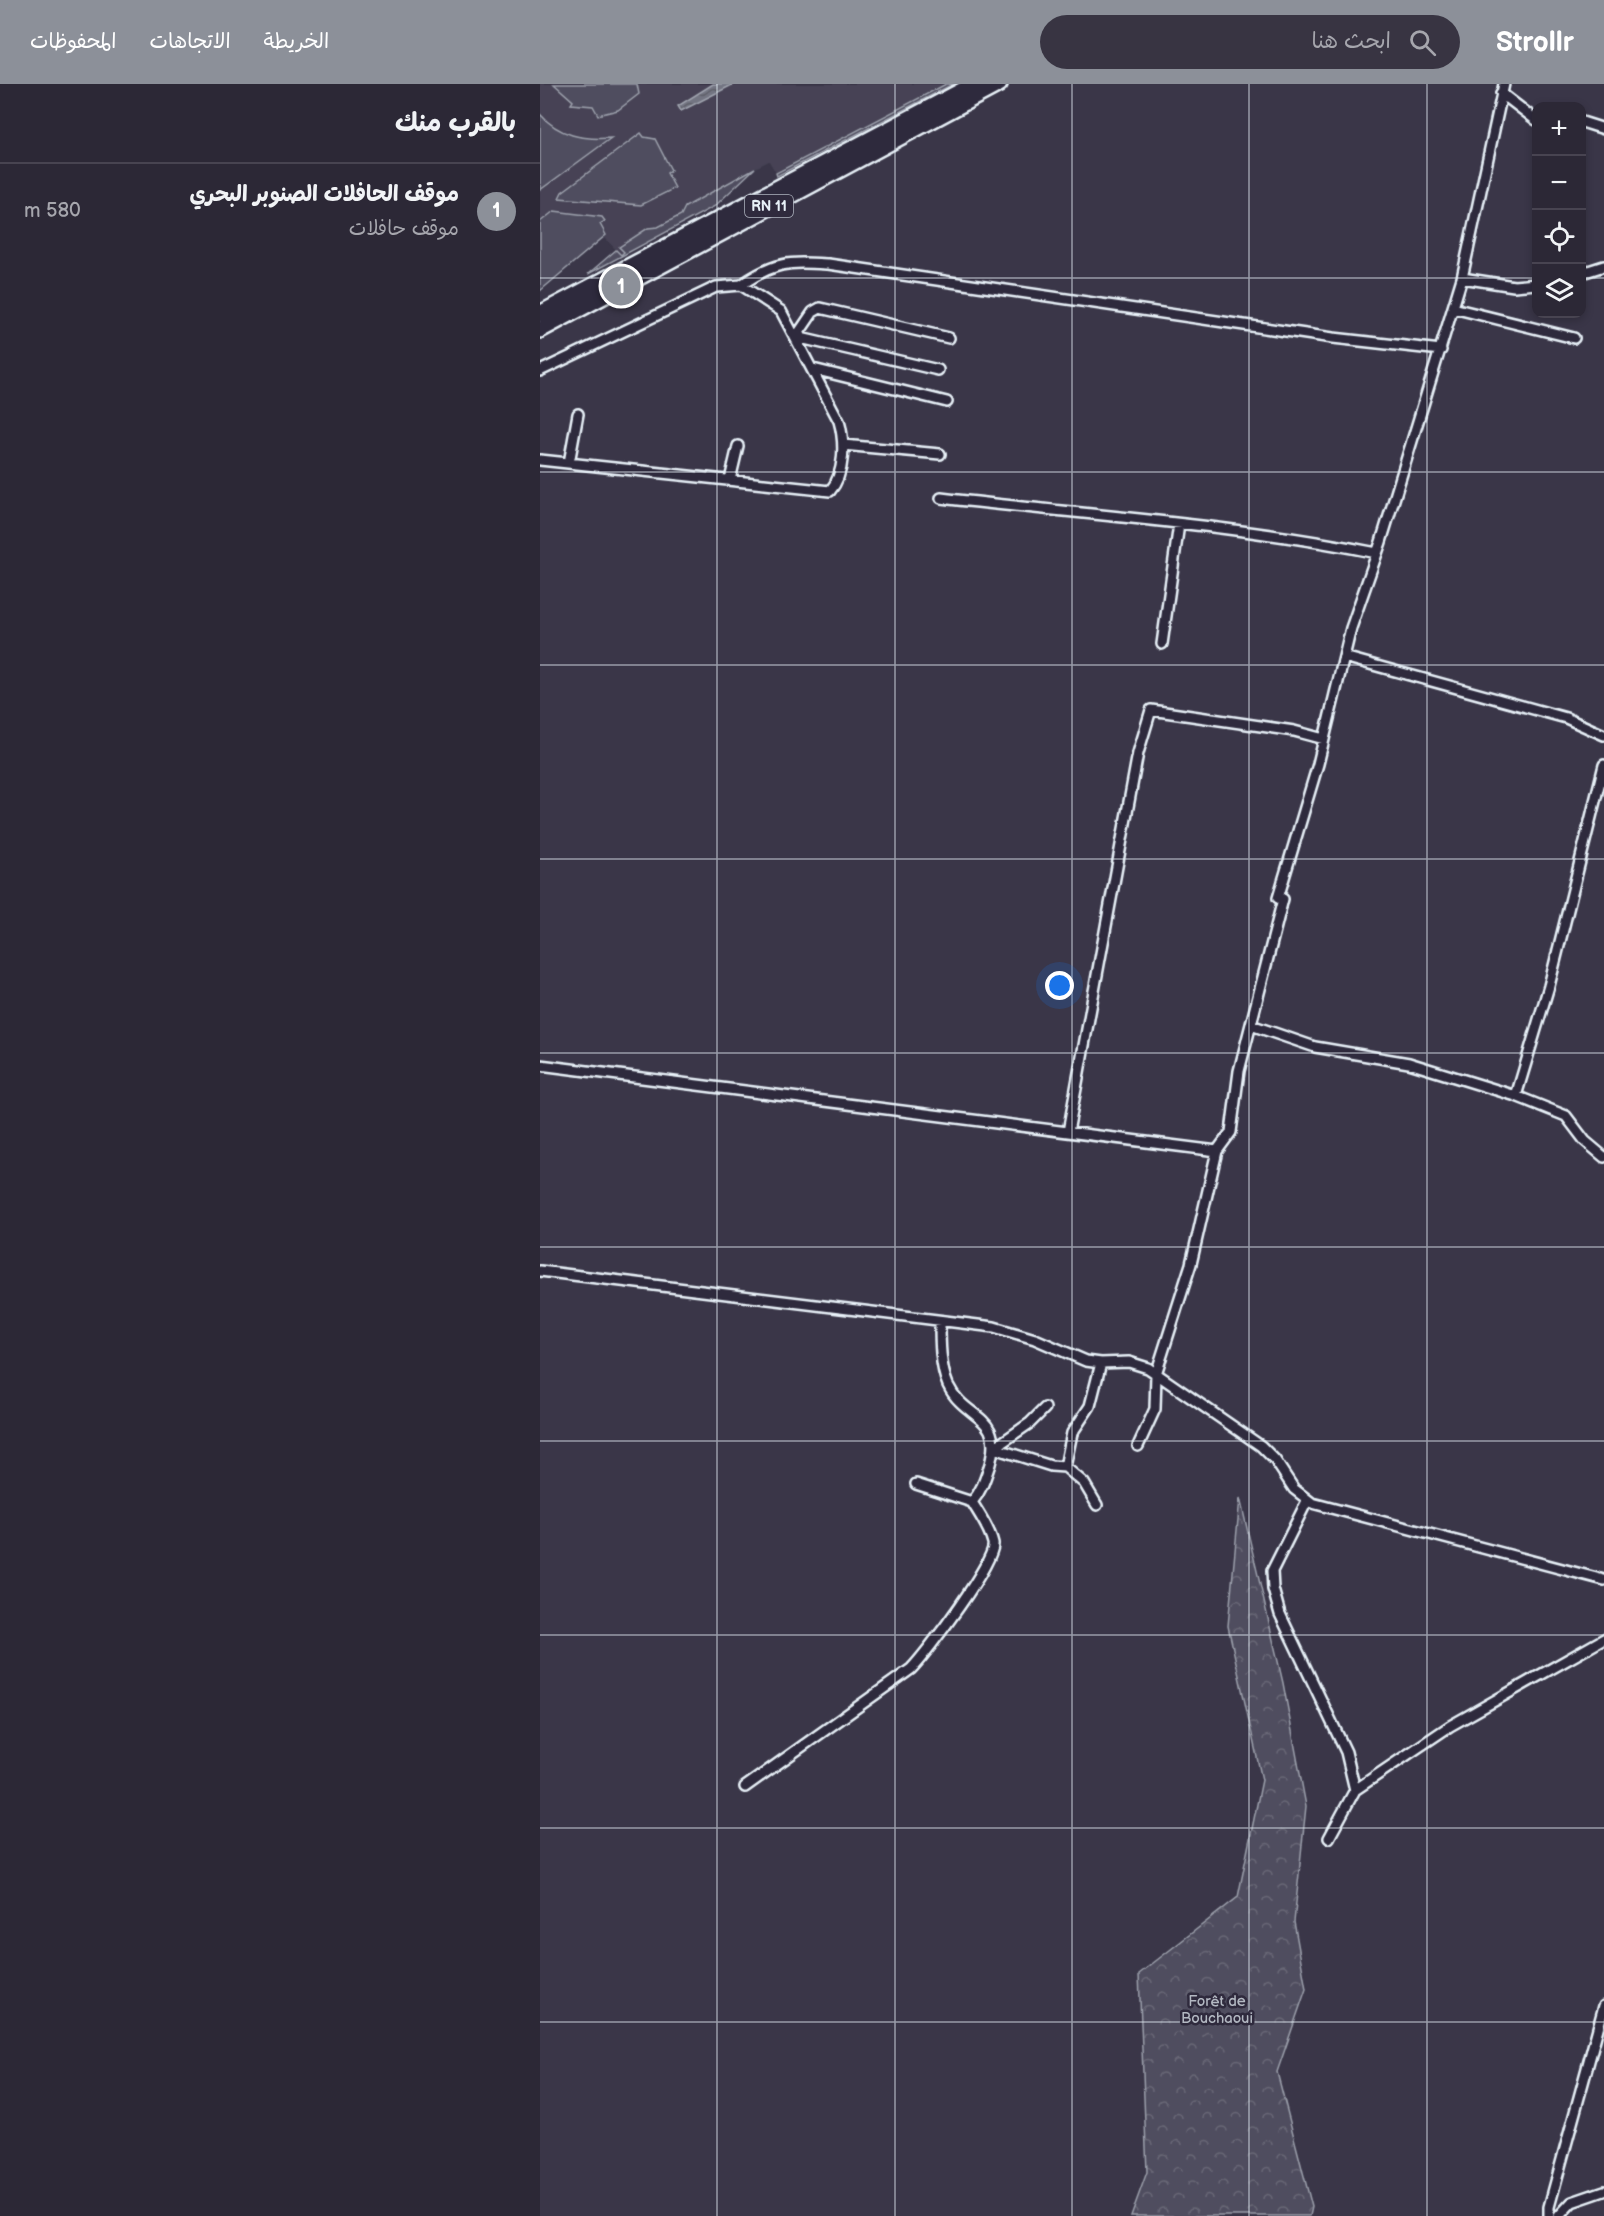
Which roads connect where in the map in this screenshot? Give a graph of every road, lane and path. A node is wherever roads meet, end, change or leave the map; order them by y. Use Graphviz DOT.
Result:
graph roads {
  1 [pos="975,84"];
  2 [pos="999,84"];
  3 [pos="1502,88"];
  4 [pos="1532,116"];
  5 [pos="1586,124"];
  6 [pos="1604,129"];
  7 [pos="1604,266"];
  8 [pos="1586,271"];
  9 [pos="1462,278"];
  10 [pos="1532,284"];
  11 [pos="741,285"];
  12 [pos="1453,308"];
  13 [pos="540,314"];
  14 [pos="540,330"];
  15 [pos="796,337"];
  16 [pos="950,338"];
  17 [pos="1574,338"];
  18 [pos="1441,350"];
  19 [pos="813,369"];
  20 [pos="938,370"];
  21 [pos="540,371"];
  22 [pos="947,402"];
  23 [pos="578,414"];
  24 [pos="843,445"];
  25 [pos="738,446"];
  26 [pos="940,454"];
  27 [pos="540,459"];
  28 [pos="569,463"];
  29 [pos="730,480"];
  30 [pos="940,498"];
  31 [pos="1179,524"];
  32 [pos="1377,553"];
  33 [pos="1162,644"];
  34 [pos="1344,657"];
  35 [pos="1604,735"];
  36 [pos="1324,739"];
  37 [pos="1604,765"];
  38 [pos="1251,1025"];
  39 [pos="540,1065"];
  40 [pos="1516,1096"];
  41 [pos="1068,1132"];
  42 [pos="1217,1151"];
  43 [pos="1604,1157"];
  44 [pos="540,1271"];
  45 [pos="940,1321"];
  46 [pos="1101,1363"];
  47 [pos="1156,1374"];
  48 [pos="1045,1408"];
  49 [pos="1138,1446"];
  50 [pos="994,1448"];
  51 [pos="1065,1467"];
  52 [pos="916,1484"];
  53 [pos="1306,1501"];
  54 [pos="972,1502"];
  55 [pos="1097,1505"];
  56 [pos="1604,1580"];
  57 [pos="1604,1639"];
  58 [pos="745,1787"];
  59 [pos="1355,1790"];
  60 [pos="1329,1838"];
  61 [pos="1604,2006"];
  62 [pos="1604,2191"];
  63 [pos="1550,2216"];
  64 [pos="1559,2216"];
  1 -- 13 [label="highway, RN 11"];
  2 -- 14 [label="highway, RN 11"];
  3 -- 4 [label="street"];
  3 -- 9 [label="street"];
  5 -- 6 [label="street"];
  7 -- 8 [label="street"];
  9 -- 10 [label="street"];
  9 -- 12 [label="street"];
  11 -- 15 [label="street"];
  11 -- 18 [label="street"];
  11 -- 21 [label="street"];
  12 -- 17 [label="street"];
  12 -- 18 [label="street"];
  15 -- 16 [label="street"];
  15 -- 19 [label="street"];
  15 -- 20 [label="street"];
  18 -- 32 [label="street"];
  19 -- 22 [label="street"];
  19 -- 24 [label="street"];
  23 -- 28 [label="street"];
  24 -- 26 [label="street"];
  24 -- 29 [label="street"];
  25 -- 29 [label="street"];
  27 -- 28 [label="street"];
  28 -- 29 [label="street"];
  30 -- 31 [label="street"];
  31 -- 32 [label="street"];
  31 -- 33 [label="street"];
  32 -- 34 [label="street"];
  34 -- 35 [label="street"];
  34 -- 36 [label="street"];
  36 -- 38 [label="street"];
  36 -- 41 [label="street"];
  37 -- 40 [label="street"];
  38 -- 40 [label="street"];
  38 -- 42 [label="street"];
  39 -- 41 [label="street"];
  40 -- 43 [label="street"];
  41 -- 42 [label="street"];
  42 -- 47 [label="street"];
  44 -- 45 [label="street"];
  45 -- 46 [label="street"];
  45 -- 50 [label="street"];
  46 -- 47 [label="street"];
  46 -- 51 [label="street"];
  47 -- 49 [label="street"];
  47 -- 53 [label="street"];
  48 -- 50 [label="street"];
  50 -- 51 [label="street"];
  50 -- 54 [label="street"];
  51 -- 55 [label="street"];
  52 -- 54 [label="street"];
  53 -- 56 [label="street"];
  53 -- 59 [label="street"];
  54 -- 58 [label="street"];
  57 -- 59 [label="street"];
  59 -- 60 [label="street"];
  61 -- 63 [label="street"];
  62 -- 64 [label="street"];
}
